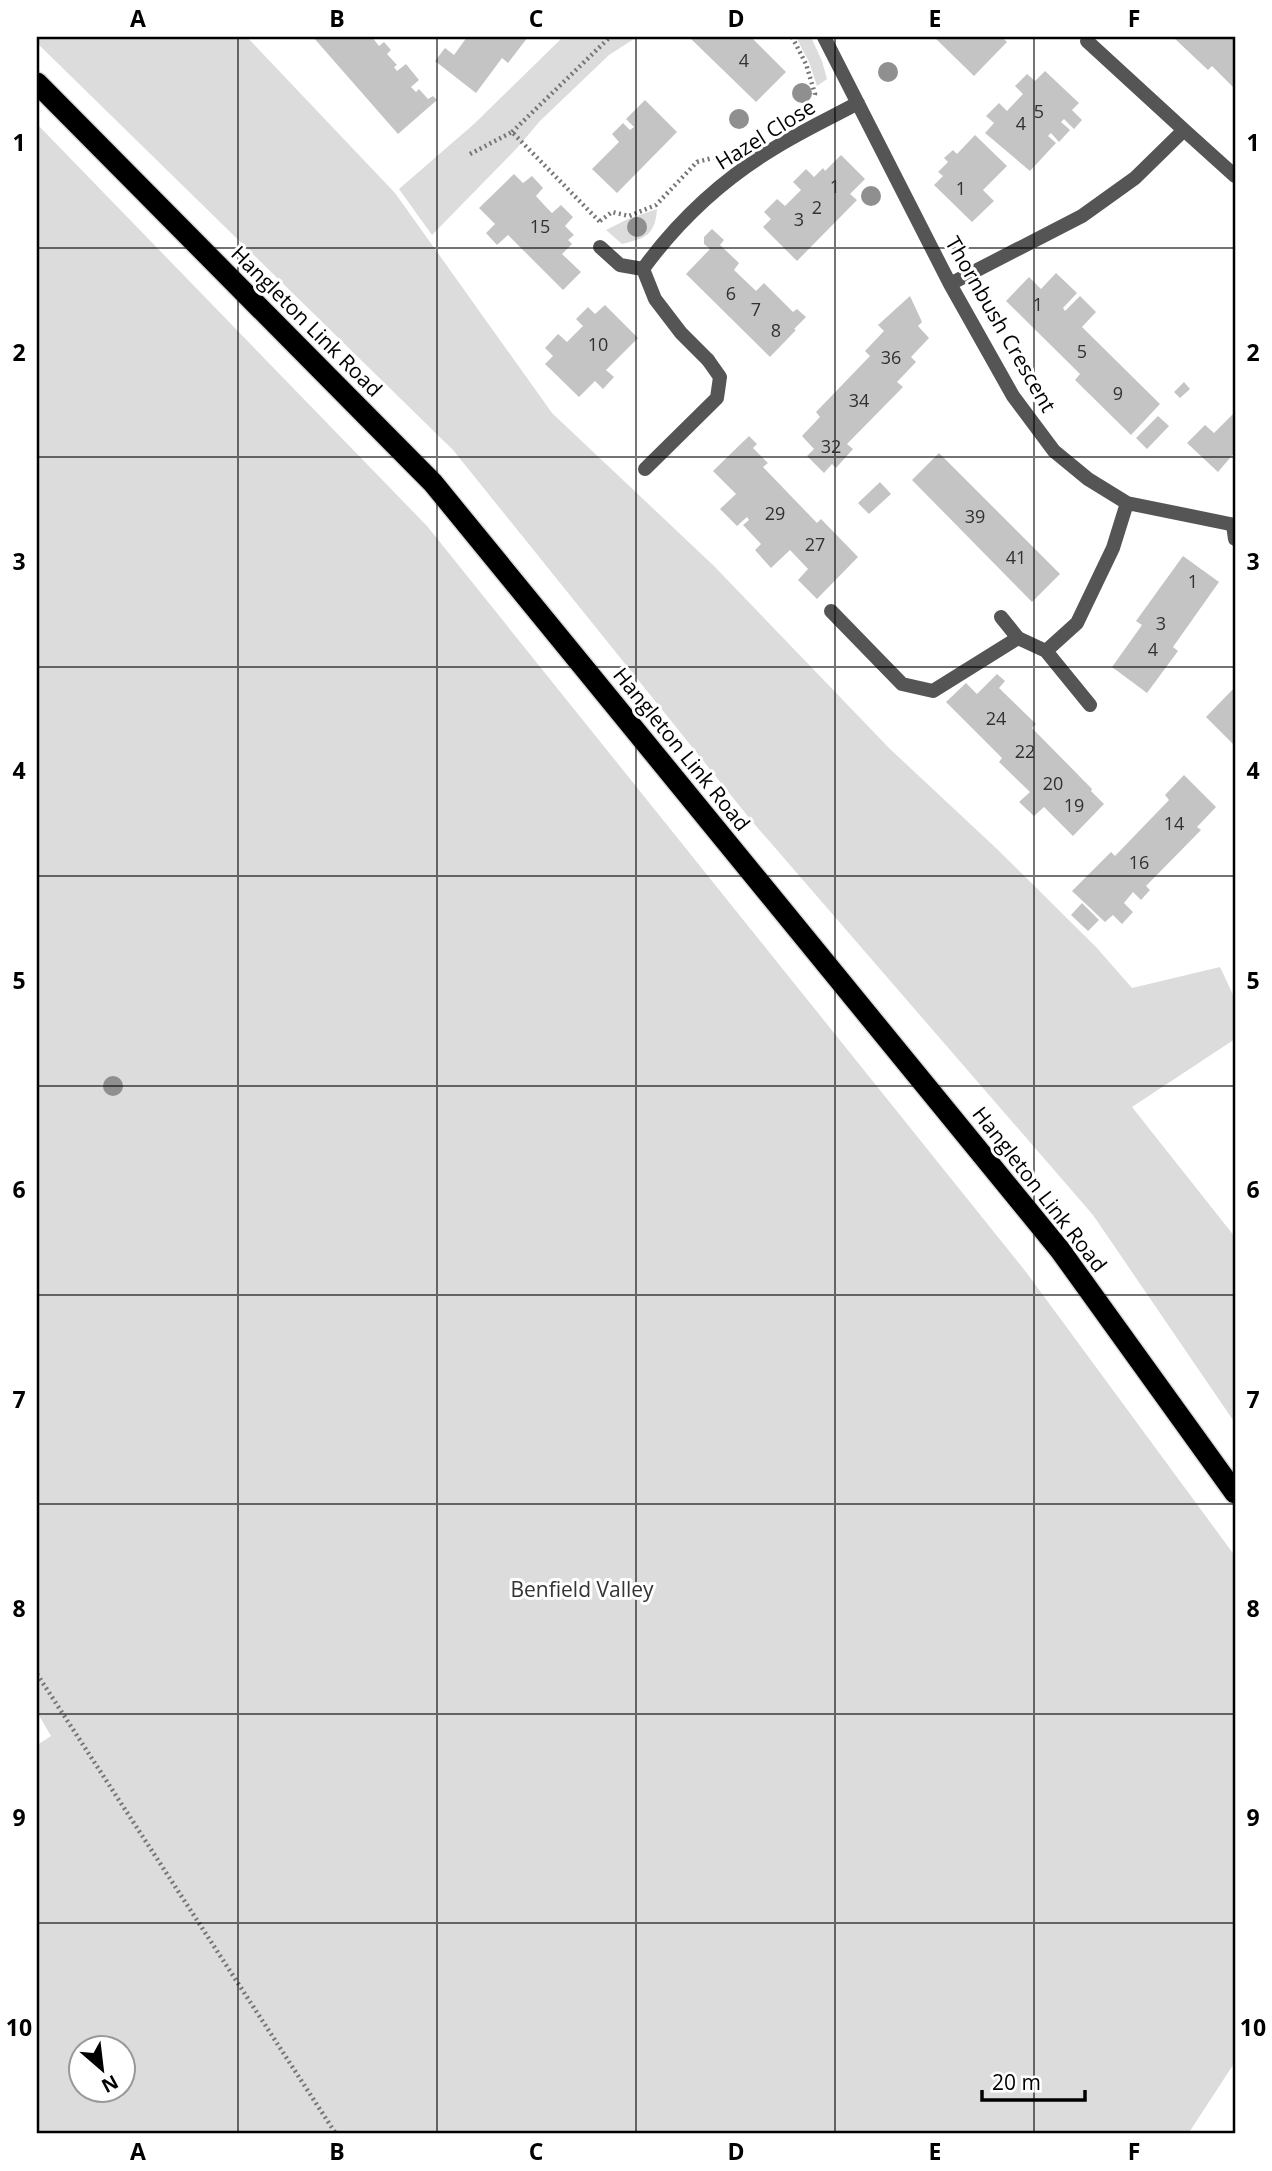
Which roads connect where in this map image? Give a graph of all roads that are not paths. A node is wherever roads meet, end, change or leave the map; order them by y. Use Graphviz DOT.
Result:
graph roads {
  1 [pos="824,37"];
  2 [pos="1087,41"];
  3 [pos="37,83"];
  4 [pos="858,103"];
  5 [pos="1184,130"];
  6 [pos="1235,176"];
  7 [pos="600,247"];
  8 [pos="643,269"];
  9 [pos="950,284"];
  10 [pos="645,469"];
  11 [pos="1127,503"];
  12 [pos="1235,530"];
  13 [pos="831,611"];
  14 [pos="1001,617"];
  15 [pos="1018,638"];
  16 [pos="1046,652"];
  17 [pos="1090,705"];
  18 [pos="1235,1493"];
  1 -- 4 [label="street, Thornbush Crescent"];
  2 -- 5 [label="street"];
  3 -- 18 [label="highway, Hangleton Link Road"];
  4 -- 8 [label="street, Hazel Close"];
  4 -- 9 [label="street, Thornbush Crescent"];
  5 -- 6 [label="street"];
  5 -- 9 [label="street"];
  7 -- 8 [label="street"];
  8 -- 10 [label="street"];
  9 -- 11 [label="street, Thornbush Crescent"];
  11 -- 12 [label="street, Thornbush Crescent"];
  11 -- 16 [label="street"];
  13 -- 15 [label="street"];
  14 -- 15 [label="street"];
  15 -- 16 [label="street"];
  16 -- 17 [label="street"];
}
